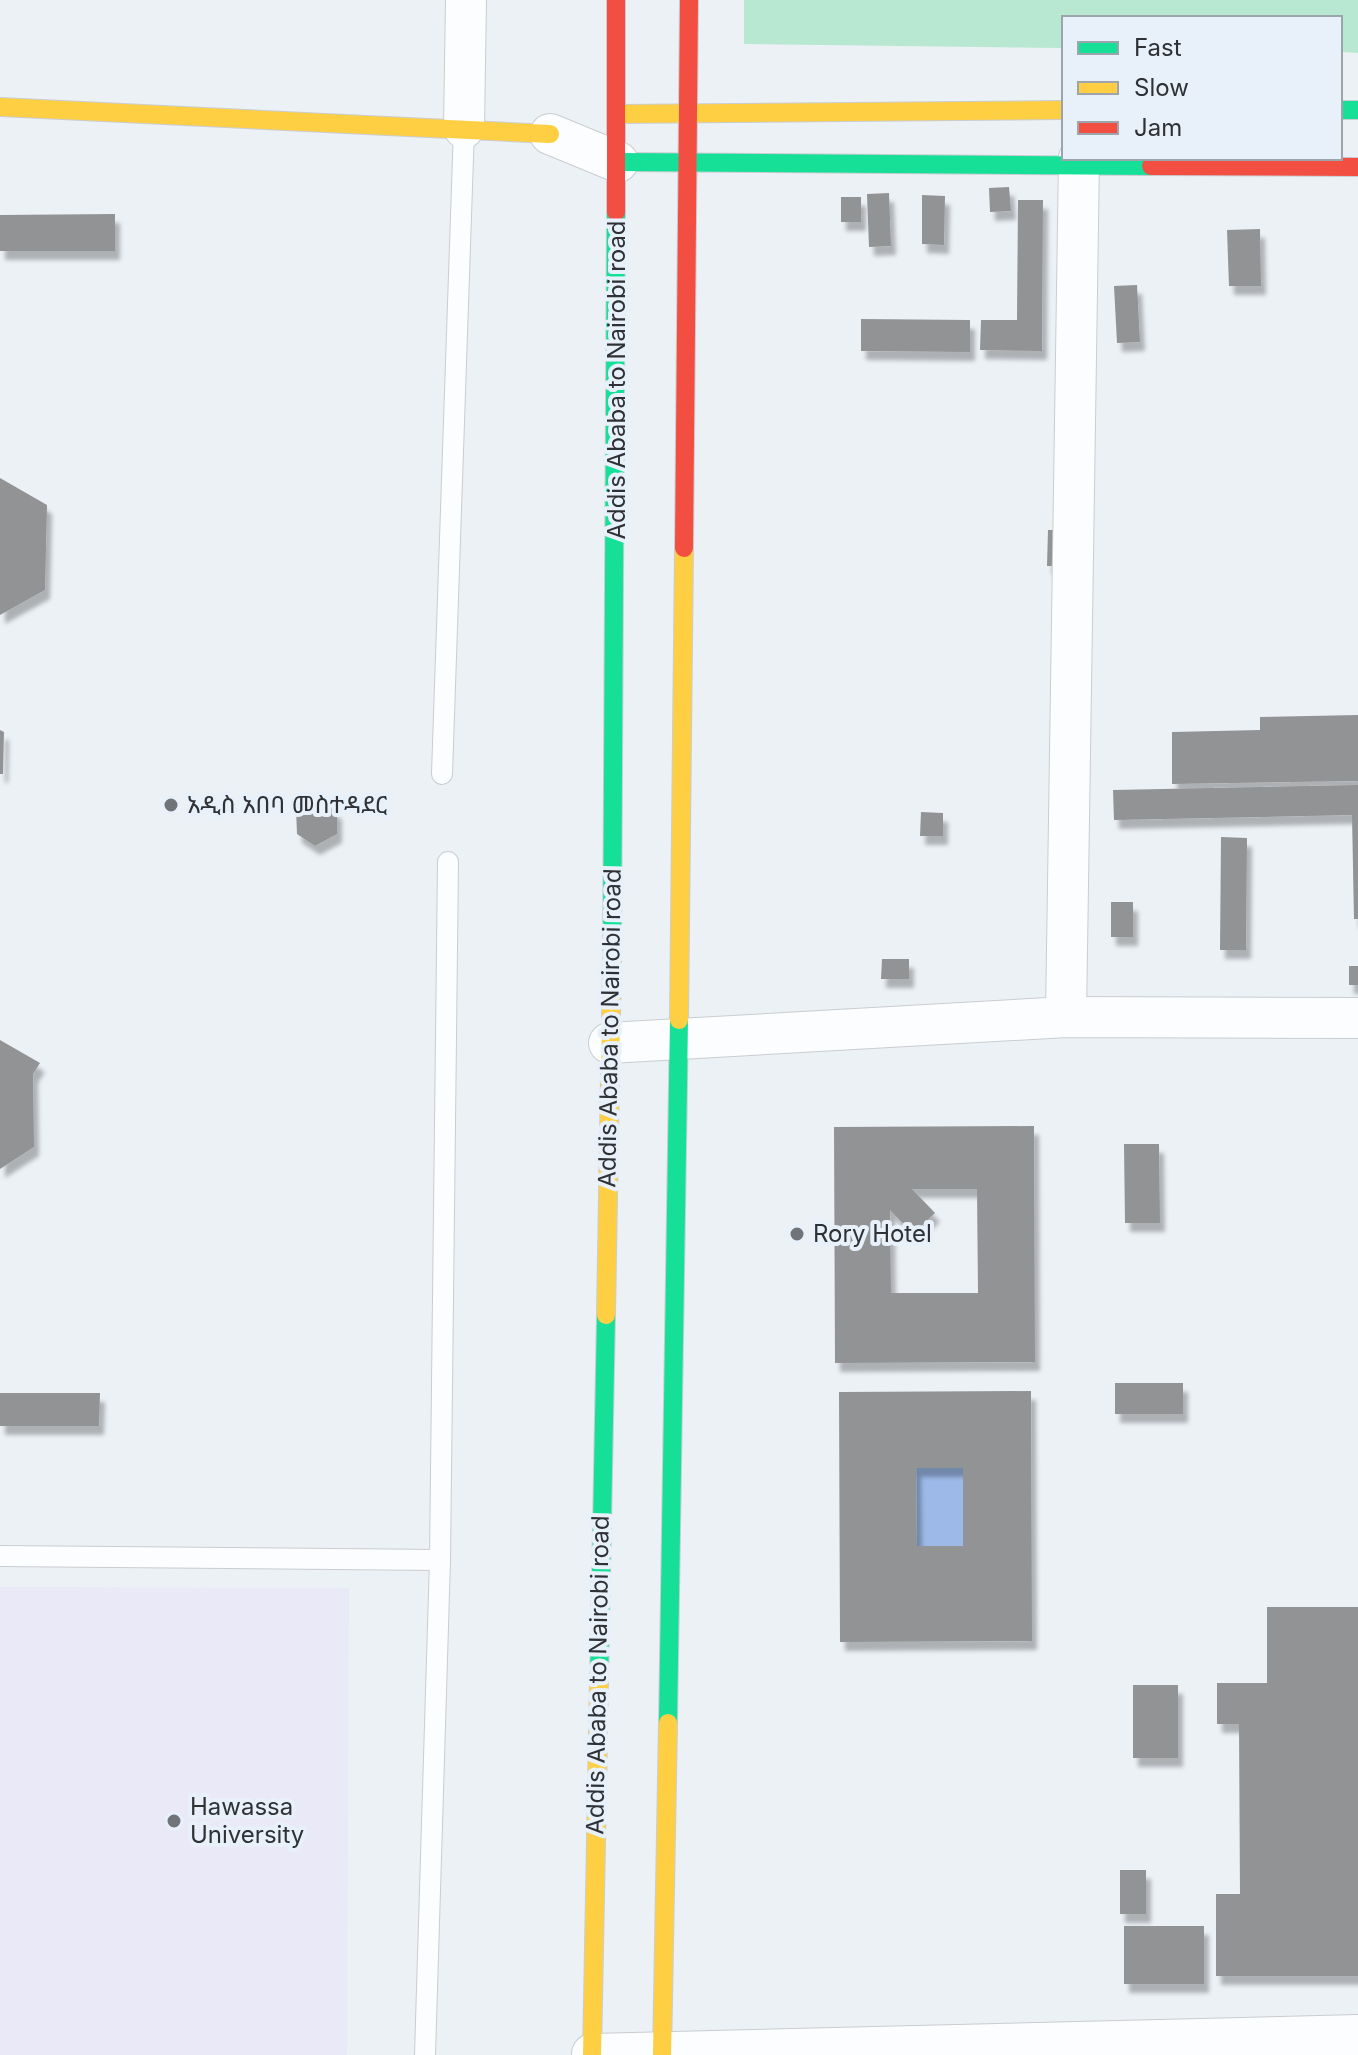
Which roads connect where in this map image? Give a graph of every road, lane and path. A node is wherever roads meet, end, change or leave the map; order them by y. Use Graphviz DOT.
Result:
graph roads {
  1 [pos="466,0"];
  2 [pos="616,0"];
  3 [pos="689,0"];
  4 [pos="0,107"];
  5 [pos="1062,110"];
  6 [pos="688,113"];
  7 [pos="617,114"];
  8 [pos="464,128"];
  9 [pos="550,134"];
  10 [pos="687,161"];
  11 [pos="618,162"];
  12 [pos="1078,163"];
  13 [pos="1358,167"];
  14 [pos="442,774"];
  15 [pos="448,862"];
  16 [pos="1066,1017"];
  17 [pos="1358,1018"];
  18 [pos="679,1039"];
  19 [pos="609,1043"];
  20 [pos="0,1556"];
  21 [pos="440,1560"];
  22 [pos="1358,2035"];
  23 [pos="592,2054"];
  24 [pos="662,2054"];
  25 [pos="425,2055"];
  1 -- 8 [label="street"];
  2 -- 7 [label="main road, Addis Ababa to Nairobi road"];
  3 -- 6 [label="main road"];
  4 -- 8 [label="main road"];
  5 -- 6 [label="main road"];
  6 -- 7 [label="main road"];
  6 -- 10 [label="main road"];
  7 -- 9 [label="street"];
  7 -- 11 [label="main road, Addis Ababa to Nairobi road"];
  8 -- 9 [label="main road"];
  8 -- 14 [label="lane"];
  9 -- 11 [label="street"];
  10 -- 11 [label="main road"];
  10 -- 12 [label="main road"];
  10 -- 18 [label="main road"];
  11 -- 19 [label="main road, Addis Ababa to Nairobi road"];
  12 -- 13 [label="main road"];
  12 -- 16 [label="street"];
  15 -- 21 [label="lane"];
  16 -- 17 [label="street"];
  16 -- 18 [label="street"];
  18 -- 19 [label="street"];
  18 -- 24 [label="main road"];
  19 -- 23 [label="main road, Addis Ababa to Nairobi road"];
  20 -- 21 [label="lane"];
  21 -- 25 [label="lane"];
  22 -- 24 [label="street"];
  23 -- 24 [label="street"];
}
